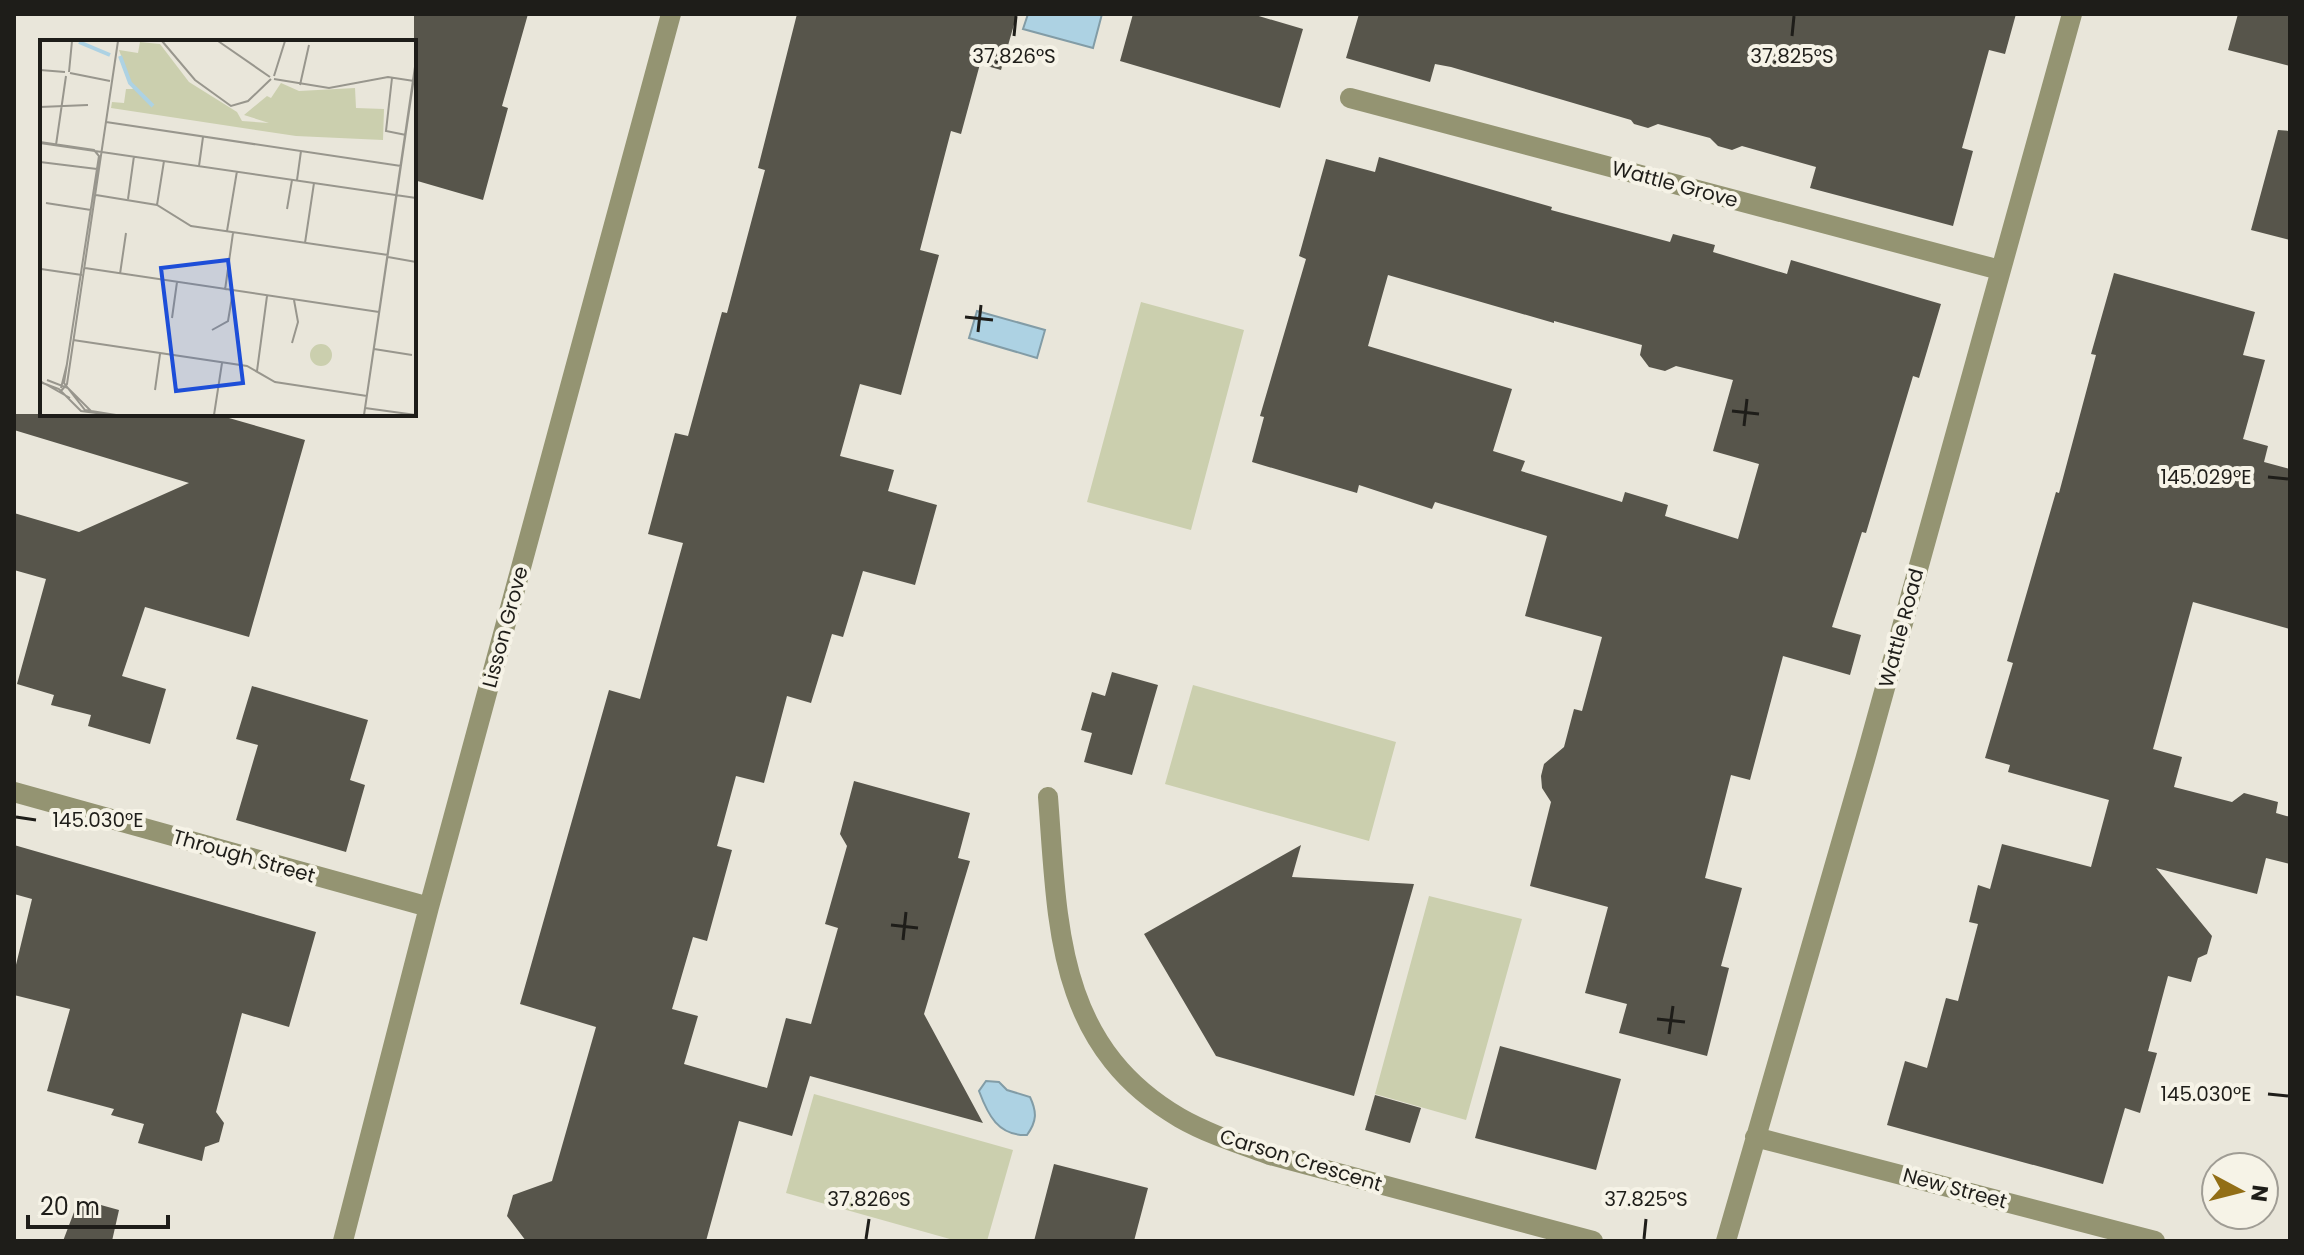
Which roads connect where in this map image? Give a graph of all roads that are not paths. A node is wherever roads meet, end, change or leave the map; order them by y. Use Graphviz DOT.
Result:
graph roads {
  1 [pos="671,14"];
  2 [pos="2072,14"];
  3 [pos="1350,98"];
  4 [pos="2000,270"];
  5 [pos="14,792"];
  6 [pos="1048,797"];
  7 [pos="429,907"];
  8 [pos="1755,1137"];
  9 [pos="343,1241"];
  10 [pos="1593,1241"];
  11 [pos="1726,1241"];
  12 [pos="2155,1241"];
  1 -- 7 [label="street, Lisson Grove"];
  2 -- 4 [label="street, Wattle Road"];
  3 -- 4 [label="street, Wattle Grove"];
  4 -- 8 [label="street, Wattle Road"];
  5 -- 7 [label="street, Through Street"];
  6 -- 10 [label="street, Carson Crescent"];
  7 -- 9 [label="street, Lisson Grove"];
  8 -- 11 [label="street, Wattle Road"];
  8 -- 12 [label="street, New Street"];
}
